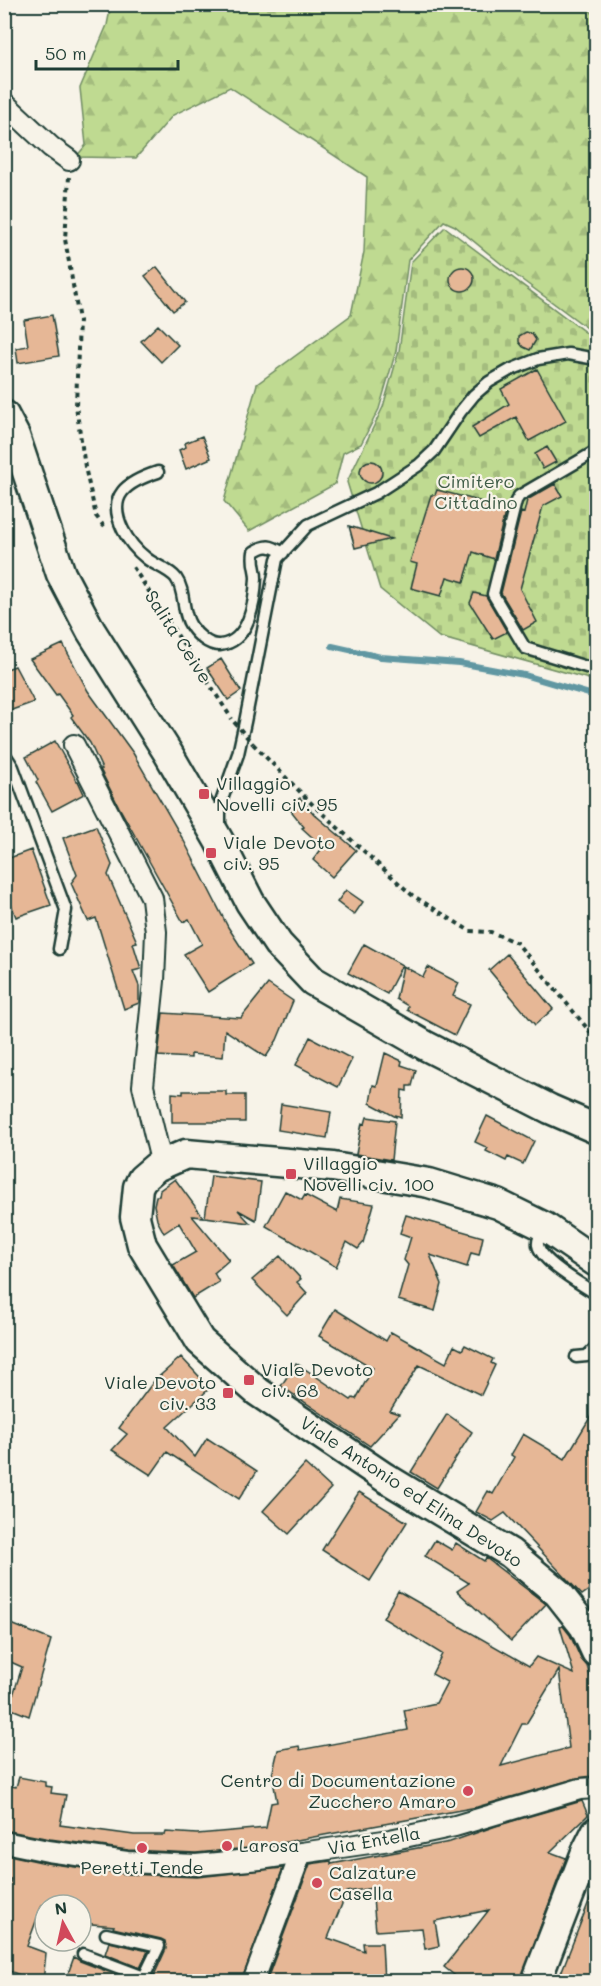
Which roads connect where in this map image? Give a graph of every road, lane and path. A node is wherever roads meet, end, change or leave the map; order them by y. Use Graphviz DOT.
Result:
graph roads {
  1 [pos="4,103"];
  2 [pos="69,160"];
  3 [pos="597,359"];
  4 [pos="4,415"];
  5 [pos="597,451"];
  6 [pos="158,472"];
  7 [pos="108,532"];
  8 [pos="283,553"];
  9 [pos="127,558"];
  10 [pos="597,670"];
  11 [pos="74,745"];
  12 [pos="4,753"];
  13 [pos="219,841"];
  14 [pos="59,949"];
  15 [pos="597,1039"];
  16 [pos="597,1130"];
  17 [pos="162,1165"];
  18 [pos="545,1227"];
  19 [pos="597,1262"];
  20 [pos="597,1294"];
  21 [pos="597,1347"];
  22 [pos="576,1357"];
  23 [pos="597,1652"];
  24 [pos="597,1788"];
  25 [pos="597,1832"];
  26 [pos="4,1842"];
  27 [pos="301,1853"];
  28 [pos="106,1934"];
  29 [pos="83,1954"];
  30 [pos="144,1979"];
  31 [pos="253,1982"];
  32 [pos="536,1982"];
  1 -- 2 [label="street"];
  2 -- 7 [label="path"];
  3 -- 8 [label="lane"];
  4 -- 13 [label="street"];
  5 -- 10 [label="lane"];
  6 -- 8 [label="lane"];
  8 -- 13 [label="lane"];
  9 -- 15 [label="path, Salita Ceive, bridge"];
  11 -- 17 [label="street"];
  12 -- 14 [label="lane"];
  13 -- 16 [label="street"];
  17 -- 18 [label="street, Viale Antonio ed Elina Devoto"];
  17 -- 23 [label="street, Viale Antonio ed Elina Devoto"];
  18 -- 19 [label="street, Viale Antonio ed Elina Devoto"];
  18 -- 20 [label="lane"];
  21 -- 22 [label="lane"];
  24 -- 27 [label="street, Via Entella"];
  25 -- 32 [label="street"];
  26 -- 27 [label="street, Via Entella"];
  27 -- 31 [label="street"];
  28 -- 30 [label="lane"];
  29 -- 30 [label="lane"];
}
